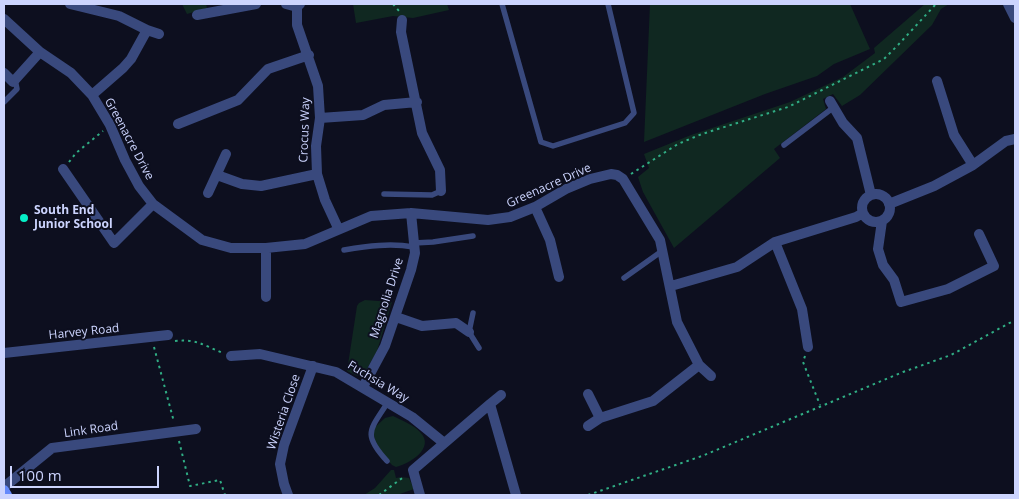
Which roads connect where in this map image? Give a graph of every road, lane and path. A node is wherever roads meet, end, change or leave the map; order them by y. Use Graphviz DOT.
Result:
graph roads {
  1 [pos="70,4"];
  2 [pos="256,4"];
  3 [pos="502,4"];
  4 [pos="608,4"];
  5 [pos="936,4"];
  6 [pos="1008,4"];
  7 [pos="294,5"];
  8 [pos="197,16"];
  9 [pos="1015,18"];
  10 [pos="4,19"];
  11 [pos="402,20"];
  12 [pos="147,30"];
  13 [pos="160,34"];
  14 [pos="40,52"];
  15 [pos="309,54"];
  16 [pos="4,73"];
  17 [pos="15,80"];
  18 [pos="937,81"];
  19 [pos="92,95"];
  20 [pos="4,102"];
  21 [pos="416,102"];
  22 [pos="832,104"];
  23 [pos="320,118"];
  24 [pos="178,124"];
  25 [pos="110,125"];
  26 [pos="1015,139"];
  27 [pos="784,145"];
  28 [pos="226,154"];
  29 [pos="973,165"];
  30 [pos="63,169"];
  31 [pos="317,174"];
  32 [pos="217,175"];
  33 [pos="620,177"];
  34 [pos="441,191"];
  35 [pos="208,193"];
  36 [pos="384,194"];
  37 [pos="871,195"];
  38 [pos="153,204"];
  39 [pos="889,204"];
  40 [pos="535,207"];
  41 [pos="411,213"];
  42 [pos="863,213"];
  43 [pos="882,220"];
  44 [pos="338,228"];
  45 [pos="979,234"];
  46 [pos="473,236"];
  47 [pos="775,242"];
  48 [pos="414,245"];
  49 [pos="266,248"];
  50 [pos="344,250"];
  51 [pos="662,251"];
  52 [pos="559,277"];
  53 [pos="624,278"];
  54 [pos="671,286"];
  55 [pos="266,297"];
  56 [pos="473,313"];
  57 [pos="396,317"];
  58 [pos="1015,320"];
  59 [pos="469,332"];
  60 [pos="168,335"];
  61 [pos="151,337"];
  62 [pos="808,347"];
  63 [pos="478,348"];
  64 [pos="4,354"];
  65 [pos="231,356"];
  66 [pos="313,366"];
  67 [pos="699,366"];
  68 [pos="711,376"];
  69 [pos="363,387"];
  70 [pos="588,394"];
  71 [pos="500,395"];
  72 [pos="388,402"];
  73 [pos="490,404"];
  74 [pos="820,406"];
  75 [pos="600,418"];
  76 [pos="588,426"];
  77 [pos="196,429"];
  78 [pos="176,431"];
  79 [pos="444,443"];
  80 [pos="387,461"];
  81 [pos="413,470"];
  82 [pos="4,489"];
  83 [pos="7,495"];
  84 [pos="225,495"];
  85 [pos="288,495"];
  86 [pos="379,495"];
  87 [pos="420,495"];
  88 [pos="516,495"];
  89 [pos="588,495"];
  1 -- 12 [label="street"];
  2 -- 8 [label="street"];
  3 -- 4 [label="lane"];
  5 -- 33 [label="path"];
  6 -- 9 [label="street"];
  7 -- 15 [label="street, Crocus Way"];
  10 -- 14 [label="street, Greenacre Drive"];
  11 -- 21 [label="street"];
  12 -- 13 [label="street"];
  12 -- 19 [label="street"];
  14 -- 17 [label="street"];
  14 -- 19 [label="street, Greenacre Drive"];
  15 -- 23 [label="street, Crocus Way"];
  15 -- 24 [label="street"];
  16 -- 17 [label="street"];
  17 -- 20 [label="lane"];
  18 -- 29 [label="street"];
  19 -- 25 [label="street, Greenacre Drive"];
  21 -- 23 [label="street"];
  21 -- 34 [label="street"];
  22 -- 27 [label="lane"];
  22 -- 37 [label="street"];
  23 -- 31 [label="street, Crocus Way"];
  25 -- 30 [label="path"];
  25 -- 38 [label="street, Greenacre Drive"];
  26 -- 29 [label="street"];
  28 -- 32 [label="street"];
  29 -- 39 [label="street"];
  30 -- 38 [label="street"];
  31 -- 32 [label="street"];
  31 -- 44 [label="street, Crocus Way"];
  32 -- 35 [label="street"];
  33 -- 40 [label="street, Greenacre Drive"];
  33 -- 51 [label="street"];
  34 -- 36 [label="lane"];
  37 -- 39 [label="street"];
  37 -- 42 [label="street"];
  38 -- 49 [label="street, Greenacre Drive"];
  39 -- 43 [label="street"];
  40 -- 41 [label="street, Greenacre Drive"];
  40 -- 52 [label="street"];
  41 -- 44 [label="street, Greenacre Drive"];
  41 -- 48 [label="street, Magnolia Drive"];
  42 -- 43 [label="street"];
  42 -- 47 [label="street"];
  43 -- 45 [label="street"];
  44 -- 49 [label="street, Greenacre Drive"];
  46 -- 48 [label="lane"];
  47 -- 54 [label="street"];
  47 -- 62 [label="street"];
  48 -- 50 [label="lane"];
  48 -- 57 [label="street, Magnolia Drive"];
  49 -- 55 [label="street"];
  51 -- 53 [label="lane"];
  51 -- 54 [label="street"];
  54 -- 67 [label="street"];
  56 -- 59 [label="lane"];
  57 -- 59 [label="street"];
  57 -- 69 [label="street, Magnolia Drive"];
  58 -- 74 [label="path"];
  59 -- 63 [label="lane"];
  60 -- 61 [label="street, Harvey Road"];
  60 -- 65 [label="path"];
  61 -- 64 [label="street, Harvey Road"];
  61 -- 78 [label="path"];
  62 -- 74 [label="path"];
  65 -- 66 [label="street, Fuchsia Way"];
  66 -- 69 [label="street, Fuchsia Way"];
  66 -- 85 [label="street, Wisteria Close"];
  67 -- 68 [label="street"];
  67 -- 75 [label="street"];
  69 -- 72 [label="street, Fuchsia Way"];
  70 -- 75 [label="street"];
  71 -- 73 [label="street"];
  72 -- 79 [label="street, Fuchsia Way"];
  72 -- 80 [label="lane"];
  73 -- 79 [label="street"];
  73 -- 88 [label="street"];
  74 -- 89 [label="path"];
  75 -- 76 [label="street"];
  77 -- 78 [label="street, Link Road"];
  78 -- 82 [label="street, Link Road"];
  78 -- 84 [label="path"];
  79 -- 81 [label="street"];
  81 -- 86 [label="path"];
  81 -- 87 [label="street"];
  82 -- 83 [label="street"];
}
